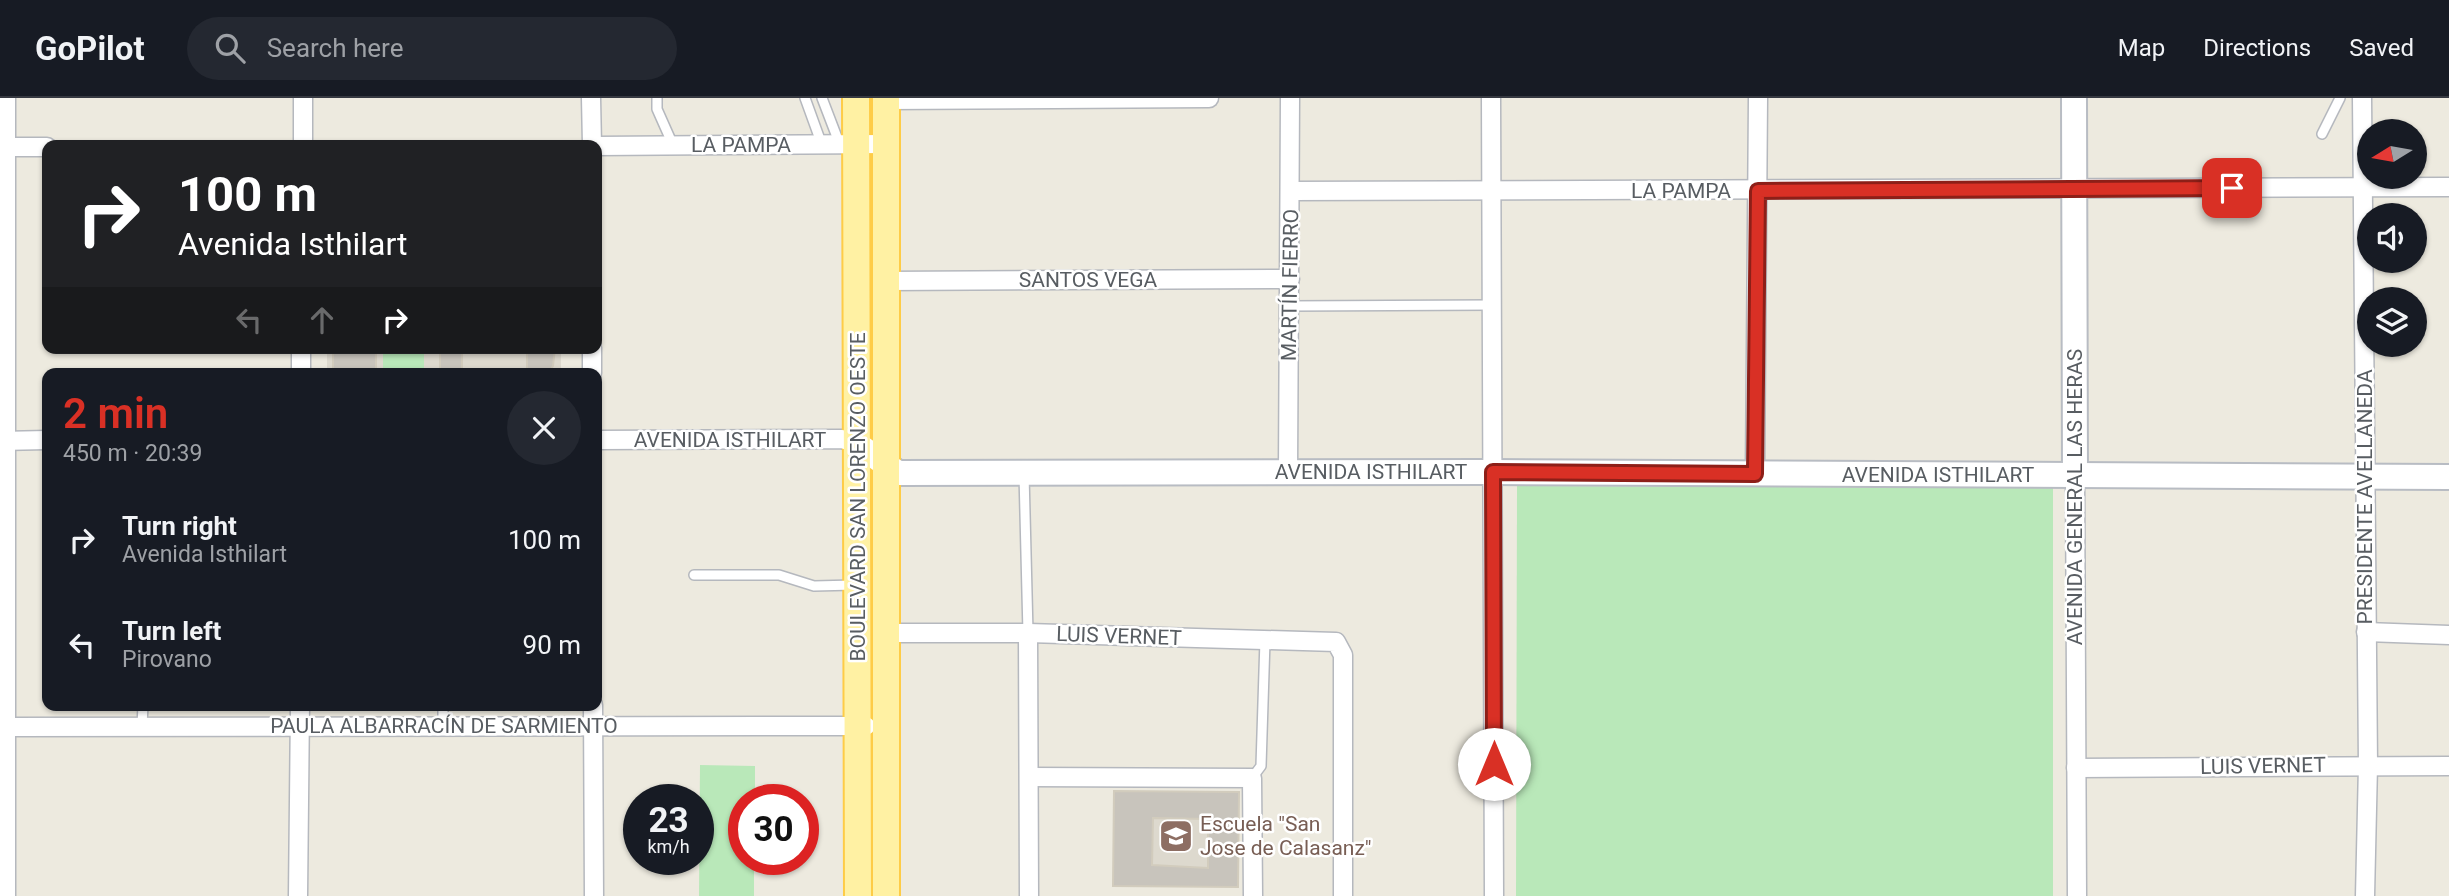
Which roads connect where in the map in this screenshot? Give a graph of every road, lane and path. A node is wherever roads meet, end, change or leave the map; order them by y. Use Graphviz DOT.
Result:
graph roads {
  1 [pos="6,98"];
  2 [pos="303,98"];
  3 [pos="591,98"];
  4 [pos="657,98"];
  5 [pos="805,98"];
  6 [pos="822,98"];
  7 [pos="856,98"];
  8 [pos="1209,98"];
  9 [pos="1290,98"];
  10 [pos="1491,98"];
  11 [pos="1758,98"];
  12 [pos="2074,98"];
  13 [pos="2340,98"];
  14 [pos="2362,98"];
  15 [pos="886,99"];
  16 [pos="2362,119"];
  17 [pos="2322,134"];
  18 [pos="303,140"];
  19 [pos="594,140"];
  20 [pos="886,144"];
  21 [pos="839,145"];
  22 [pos="602,146"];
  23 [pos="674,146"];
  24 [pos="3,147"];
  25 [pos="42,147"];
  26 [pos="2427,187"];
  27 [pos="2449,187"];
  28 [pos="2357,188"];
  29 [pos="2075,189"];
  30 [pos="2363,189"];
  31 [pos="1291,191"];
  32 [pos="1758,191"];
  33 [pos="1491,192"];
  34 [pos="1290,279"];
  35 [pos="886,281"];
  36 [pos="1290,306"];
  37 [pos="1492,306"];
  38 [pos="42,440"];
  39 [pos="602,440"];
  40 [pos="4,441"];
  41 [pos="857,444"];
  42 [pos="887,467"];
  43 [pos="1288,471"];
  44 [pos="1493,472"];
  45 [pos="1024,473"];
  46 [pos="1755,474"];
  47 [pos="2075,476"];
  48 [pos="2365,477"];
  49 [pos="2449,477"];
  50 [pos="694,575"];
  51 [pos="859,584"];
  52 [pos="2366,632"];
  53 [pos="887,633"];
  54 [pos="1028,633"];
  55 [pos="2449,635"];
  56 [pos="1265,640"];
  57 [pos="143,711"];
  58 [pos="300,711"];
  59 [pos="443,711"];
  60 [pos="593,711"];
  61 [pos="300,725"];
  62 [pos="142,726"];
  63 [pos="443,726"];
  64 [pos="859,726"];
  65 [pos="887,726"];
  66 [pos="2,727"];
  67 [pos="594,727"];
  68 [pos="2368,765"];
  69 [pos="2449,766"];
  70 [pos="2076,768"];
  71 [pos="1030,777"];
  72 [pos="1252,778"];
  73 [pos="6,896"];
  74 [pos="298,896"];
  75 [pos="594,896"];
  76 [pos="858,896"];
  77 [pos="886,896"];
  78 [pos="1029,896"];
  79 [pos="1253,896"];
  80 [pos="1343,896"];
  81 [pos="1494,896"];
  82 [pos="2077,896"];
  83 [pos="2365,896"];
  1 -- 24 [label="street"];
  2 -- 18 [label="street"];
  3 -- 19 [label="street"];
  4 -- 23 [label="lane"];
  5 -- 21 [label="lane"];
  6 -- 21 [label="lane"];
  7 -- 21 [label="main road, BOULEVARD SAN LORENZO OESTE"];
  8 -- 15 [label="street"];
  9 -- 31 [label="street, MARTÍN FIERRO"];
  10 -- 33 [label="street"];
  11 -- 32 [label="street"];
  12 -- 29 [label="street, AVENIDA GENERAL LAS HERAS"];
  13 -- 17 [label="lane"];
  14 -- 16 [label="street, PRESIDENTE AVELLANEDA"];
  15 -- 20 [label="main road, BOULEVARD SAN LORENZO OESTE"];
  20 -- 21 [label="street, LA PAMPA"];
  20 -- 35 [label="main road, BOULEVARD SAN LORENZO OESTE"];
  21 -- 23 [label="street, LA PAMPA"];
  21 -- 41 [label="main road, BOULEVARD SAN LORENZO OESTE"];
  22 -- 23 [label="street, LA PAMPA"];
  24 -- 25 [label="street"];
  24 -- 40 [label="street"];
  26 -- 27 [label="street, LA PAMPA"];
  28 -- 29 [label="street, LA PAMPA"];
  29 -- 32 [label="street, LA PAMPA"];
  29 -- 47 [label="street, AVENIDA GENERAL LAS HERAS"];
  30 -- 48 [label="street, PRESIDENTE AVELLANEDA"];
  31 -- 33 [label="street, LA PAMPA"];
  31 -- 34 [label="street, MARTÍN FIERRO"];
  32 -- 33 [label="street, LA PAMPA"];
  32 -- 46 [label="street"];
  33 -- 37 [label="street"];
  34 -- 35 [label="street, SANTOS VEGA"];
  34 -- 36 [label="street, MARTÍN FIERRO"];
  35 -- 42 [label="main road, BOULEVARD SAN LORENZO OESTE"];
  36 -- 37 [label="lane"];
  36 -- 43 [label="street, MARTÍN FIERRO"];
  37 -- 44 [label="street"];
  38 -- 40 [label="street"];
  39 -- 41 [label="street, AVENIDA ISTHILART"];
  40 -- 66 [label="street"];
  41 -- 42 [label="street, AVENIDA ISTHILART"];
  41 -- 51 [label="main road, BOULEVARD SAN LORENZO OESTE"];
  42 -- 45 [label="street, AVENIDA ISTHILART"];
  42 -- 53 [label="main road, BOULEVARD SAN LORENZO OESTE"];
  43 -- 44 [label="street, AVENIDA ISTHILART"];
  43 -- 45 [label="street, AVENIDA ISTHILART"];
  44 -- 46 [label="street, AVENIDA ISTHILART"];
  44 -- 81 [label="street"];
  45 -- 54 [label="lane"];
  46 -- 47 [label="street, AVENIDA ISTHILART"];
  47 -- 48 [label="street, AVENIDA ISTHILART"];
  47 -- 70 [label="street, AVENIDA GENERAL LAS HERAS"];
  48 -- 49 [label="street, AVENIDA ISTHILART"];
  48 -- 52 [label="street, PRESIDENTE AVELLANEDA"];
  50 -- 51 [label="lane"];
  51 -- 64 [label="main road, BOULEVARD SAN LORENZO OESTE"];
  52 -- 55 [label="street"];
  52 -- 68 [label="street, PRESIDENTE AVELLANEDA"];
  53 -- 54 [label="street, LUIS VERNET"];
  53 -- 65 [label="main road, BOULEVARD SAN LORENZO OESTE"];
  54 -- 56 [label="street, LUIS VERNET"];
  54 -- 71 [label="street"];
  56 -- 72 [label="lane"];
  56 -- 80 [label="street, LUIS VERNET"];
  57 -- 62 [label="lane"];
  58 -- 61 [label="street"];
  59 -- 63 [label="lane"];
  60 -- 67 [label="street"];
  61 -- 62 [label="street, PAULA ALBARRACÍN DE SARMIENTO"];
  61 -- 63 [label="street, PAULA ALBARRACÍN DE SARMIENTO"];
  61 -- 74 [label="street"];
  62 -- 66 [label="street, PAULA ALBARRACÍN DE SARMIENTO"];
  63 -- 67 [label="street, PAULA ALBARRACÍN DE SARMIENTO"];
  64 -- 65 [label="street, PAULA ALBARRACÍN DE SARMIENTO"];
  64 -- 67 [label="street, PAULA ALBARRACÍN DE SARMIENTO"];
  64 -- 76 [label="main road, BOULEVARD SAN LORENZO OESTE"];
  65 -- 77 [label="main road, BOULEVARD SAN LORENZO OESTE"];
  66 -- 73 [label="street"];
  67 -- 75 [label="street"];
  68 -- 69 [label="street, LUIS VERNET"];
  68 -- 70 [label="street, LUIS VERNET"];
  68 -- 83 [label="street, PRESIDENTE AVELLANEDA"];
  70 -- 82 [label="street, AVENIDA GENERAL LAS HERAS"];
  71 -- 72 [label="street"];
  71 -- 78 [label="street"];
  72 -- 79 [label="street"];
}
